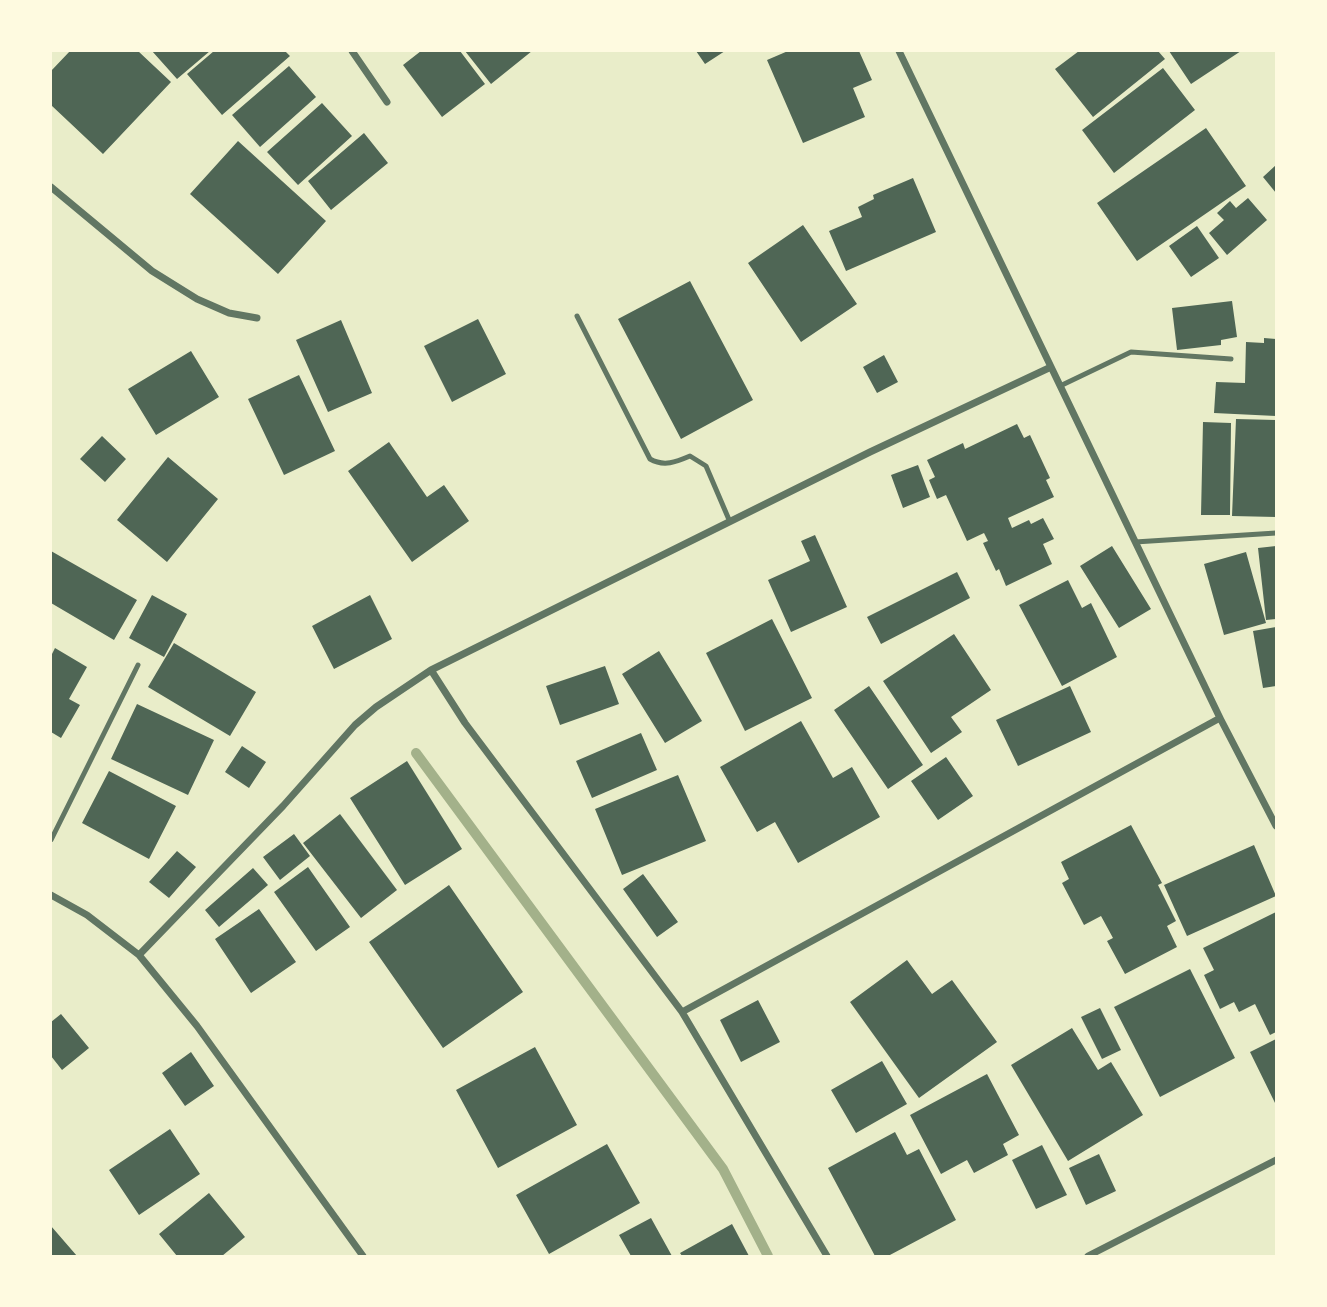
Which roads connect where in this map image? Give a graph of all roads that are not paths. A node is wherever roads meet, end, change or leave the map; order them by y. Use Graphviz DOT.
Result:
graph roads {
  1 [pos="352,51"];
  2 [pos="899,51"];
  3 [pos="387,102"];
  4 [pos="51,187"];
  5 [pos="577,316"];
  6 [pos="257,318"];
  7 [pos="1231,359"];
  8 [pos="1051,366"];
  9 [pos="1059,386"];
  10 [pos="730,522"];
  11 [pos="1276,533"];
  12 [pos="1135,542"];
  13 [pos="138,666"];
  14 [pos="431,670"];
  15 [pos="1220,718"];
  16 [pos="1276,826"];
  17 [pos="51,840"];
  18 [pos="51,895"];
  19 [pos="139,955"];
  20 [pos="682,1012"];
  21 [pos="1276,1160"];
  22 [pos="363,1256"];
  23 [pos="827,1256"];
  24 [pos="1088,1256"];
  1 -- 3 [label="street"];
  2 -- 8 [label="street"];
  4 -- 6 [label="street"];
  5 -- 10 [label="lane"];
  7 -- 9 [label="lane"];
  8 -- 9 [label="street"];
  8 -- 10 [label="street"];
  9 -- 12 [label="street"];
  10 -- 14 [label="street"];
  11 -- 12 [label="lane"];
  12 -- 15 [label="street"];
  13 -- 17 [label="lane"];
  14 -- 19 [label="street"];
  14 -- 20 [label="street"];
  15 -- 16 [label="street"];
  15 -- 20 [label="street"];
  18 -- 19 [label="street"];
  19 -- 22 [label="street"];
  20 -- 23 [label="street"];
  21 -- 24 [label="street"];
}
